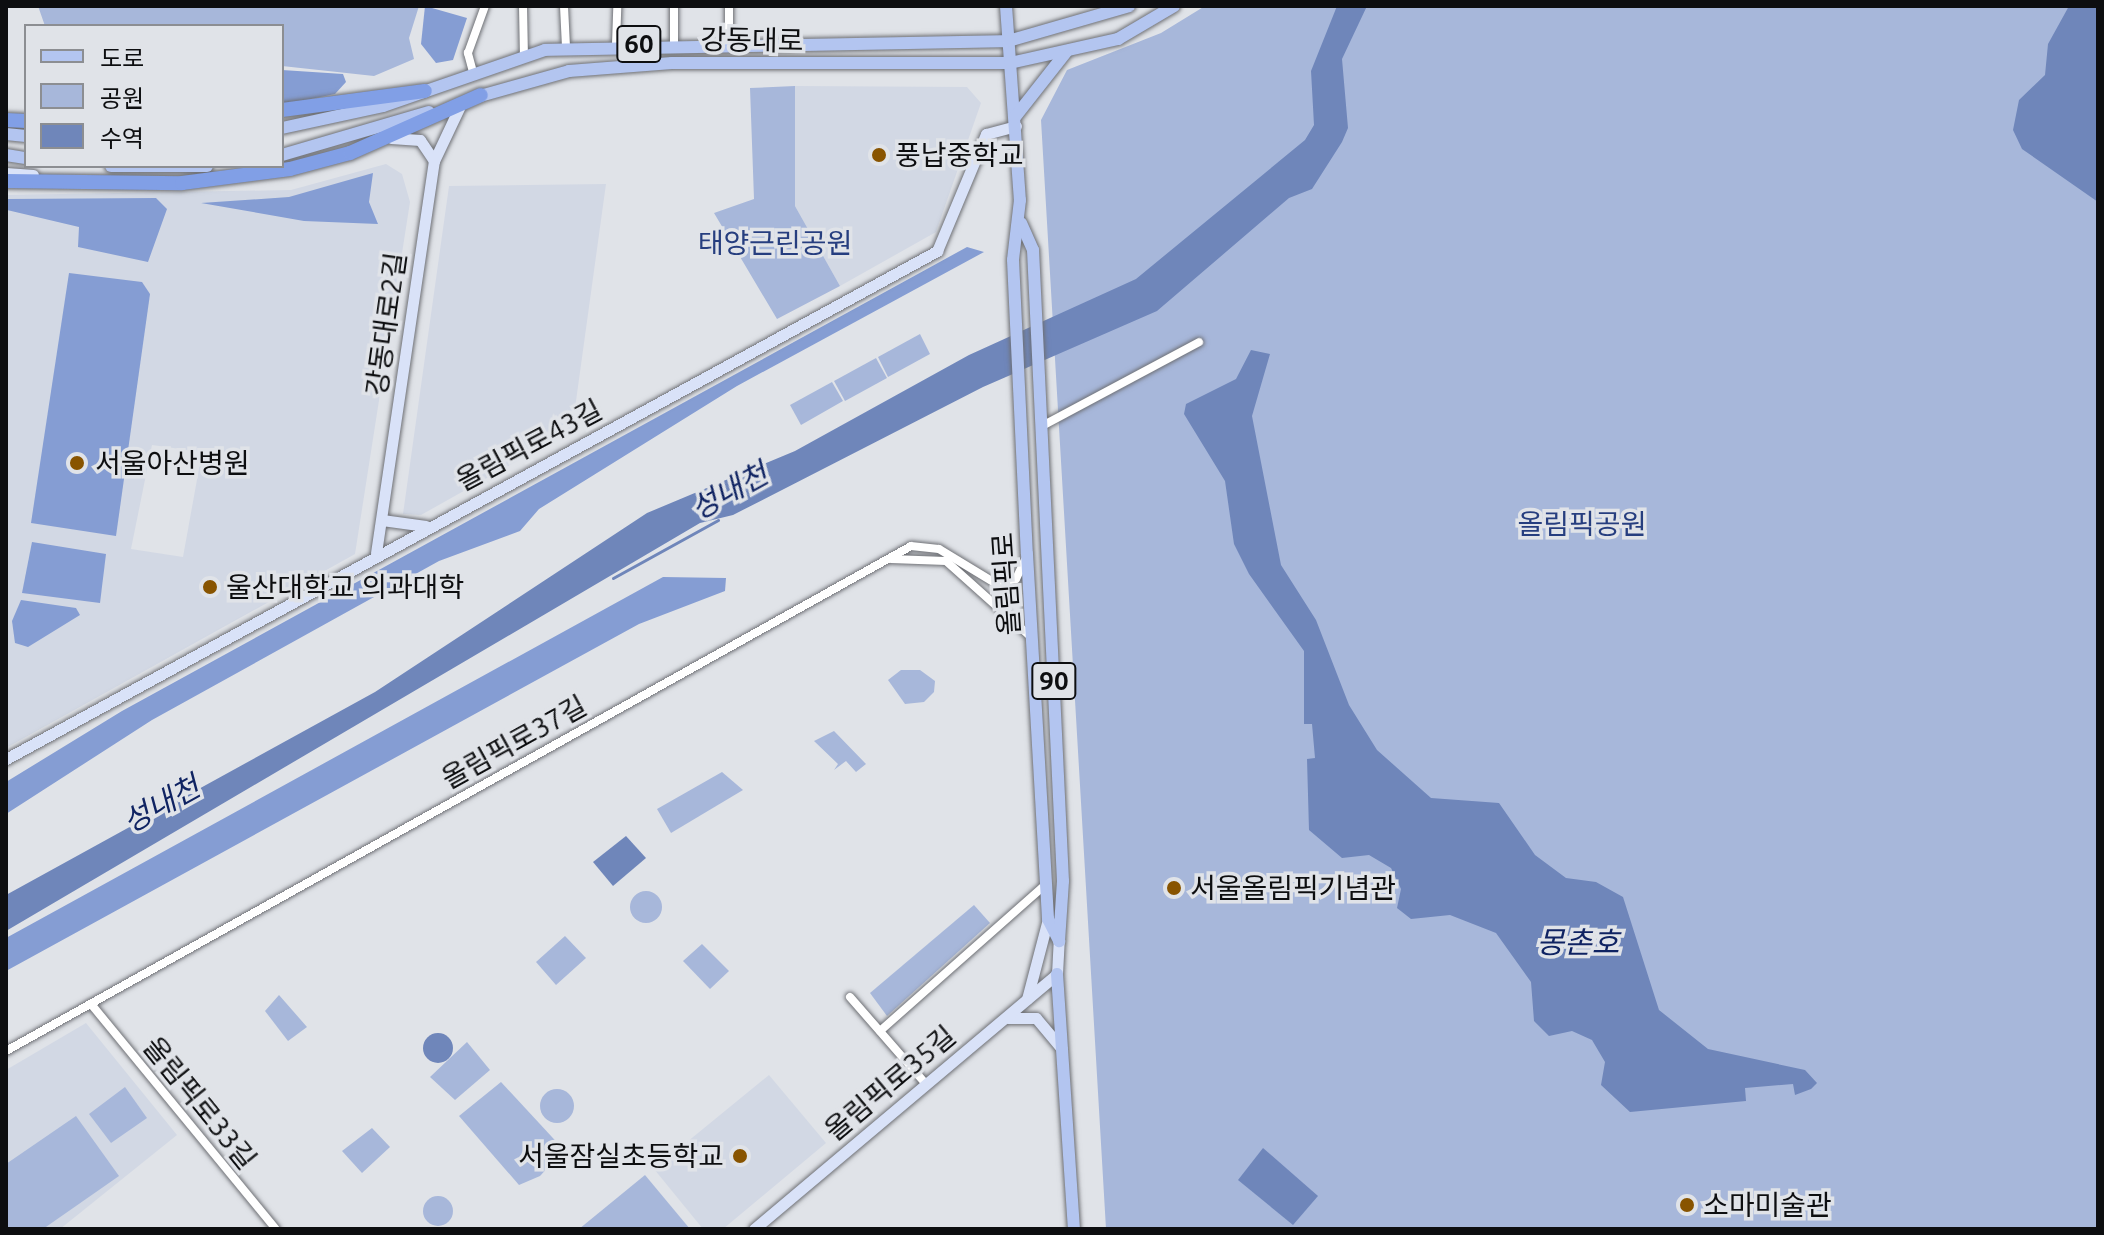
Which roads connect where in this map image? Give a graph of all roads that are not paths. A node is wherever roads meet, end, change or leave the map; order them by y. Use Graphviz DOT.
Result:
graph roads {
  1 [pos="485,6"];
  2 [pos="523,6"];
  3 [pos="564,6"];
  4 [pos="617,6"];
  5 [pos="674,6"];
  6 [pos="729,6"];
  7 [pos="1006,6"];
  8 [pos="1129,6"];
  9 [pos="1174,6"];
  10 [pos="1008,41"];
  11 [pos="674,43"];
  12 [pos="729,43"];
  13 [pos="616,44"];
  14 [pos="566,47"];
  15 [pos="1067,51"];
  16 [pos="524,56"];
  17 [pos="1010,63"];
  18 [pos="473,72"];
  19 [pos="425,91"];
  20 [pos="481,95"];
  21 [pos="459,108"];
  22 [pos="284,110"];
  23 [pos="1016,122"];
  24 [pos="284,127"];
  25 [pos="387,138"];
  26 [pos="284,154"];
  27 [pos="6,155"];
  28 [pos="23,158"];
  29 [pos="434,161"];
  30 [pos="284,165"];
  31 [pos="274,168"];
  32 [pos="6,173"];
  33 [pos="80,179"];
  34 [pos="6,181"];
  35 [pos="1021,223"];
  36 [pos="1199,342"];
  37 [pos="1042,422"];
  38 [pos="382,520"];
  39 [pos="427,526"];
  40 [pos="376,553"];
  41 [pos="1027,554"];
  42 [pos="886,560"];
  43 [pos="1034,641"];
  44 [pos="6,759"];
  45 [pos="1048,883"];
  46 [pos="1048,919"];
  47 [pos="1059,941"];
  48 [pos="1057,974"];
  49 [pos="850,997"];
  50 [pos="1027,999"];
  51 [pos="91,1004"];
  52 [pos="1001,1021"];
  53 [pos="880,1031"];
  54 [pos="1063,1050"];
  55 [pos="6,1051"];
  56 [pos="926,1084"];
  57 [pos="1074,1227"];
  58 [pos="276,1229"];
  59 [pos="754,1229"];
  1 -- 18 [label="street"];
  2 -- 16 [label="street"];
  3 -- 14 [label="street"];
  4 -- 13 [label="street"];
  5 -- 11 [label="street"];
  6 -- 12 [label="street"];
  7 -- 10 [label="main road, 올림픽로 / 90"];
  8 -- 10 [label="main road, 강동대로 / 60"];
  9 -- 15 [label="main road, 강동대로 / 60"];
  10 -- 12 [label="main road, 강동대로 / 60"];
  10 -- 17 [label="main road, 올림픽로 / 90"];
  11 -- 12 [label="main road, 강동대로 / 60"];
  11 -- 13 [label="main road, 강동대로 / 60"];
  13 -- 14 [label="main road, 강동대로 / 60"];
  14 -- 16 [label="main road, 강동대로 / 60"];
  15 -- 17 [label="main road, 강동대로 / 60"];
  15 -- 23 [label="main road"];
  16 -- 18 [label="main road, 강동대로 / 60"];
  17 -- 20 [label="main road, 강동대로 / 60"];
  17 -- 23 [label="main road, 올림픽로 / 90"];
  18 -- 19 [label="main road, 강동대로 / 60"];
  19 -- 22 [label="highway"];
  19 -- 24 [label="main road, 강동대로 / 60"];
  20 -- 21 [label="highway"];
  20 -- 26 [label="main road, 강동대로 / 60"];
  21 -- 25 [label="highway"];
  21 -- 29 [label="street, 강동대로2길"];
  23 -- 35 [label="main road, 올림픽로 / 90"];
  23 -- 39 [label="street, 올림픽로43길"];
  25 -- 29 [label="street"];
  25 -- 30 [label="highway"];
  27 -- 28 [label="main road"];
  29 -- 38 [label="street, 강동대로2길"];
  31 -- 33 [label="highway"];
  32 -- 33 [label="street"];
  33 -- 34 [label="highway"];
  35 -- 37 [label="main road, 올림픽로 / 90"];
  35 -- 41 [label="main road, 올림픽로 / 90"];
  36 -- 37 [label="street"];
  37 -- 47 [label="main road, 올림픽로 / 90"];
  38 -- 39 [label="street"];
  38 -- 40 [label="street, 강동대로2길"];
  39 -- 40 [label="street, 올림픽로43길"];
  40 -- 44 [label="street, 올림픽로43길"];
  41 -- 42 [label="street, 올림픽로37길"];
  41 -- 43 [label="main road, 올림픽로 / 90"];
  42 -- 43 [label="street"];
  42 -- 51 [label="street, 올림픽로37길"];
  43 -- 45 [label="main road, 올림픽로 / 90"];
  45 -- 46 [label="main road, 올림픽로 / 90"];
  45 -- 53 [label="street"];
  46 -- 47 [label="main road, 올림픽로 / 90"];
  46 -- 50 [label="street"];
  47 -- 48 [label="street, 올림픽로 / 90"];
  48 -- 50 [label="street, 올림픽로35길"];
  48 -- 54 [label="main road, 올림픽로 / 90"];
  49 -- 53 [label="street"];
  50 -- 52 [label="street, 올림픽로35길"];
  51 -- 55 [label="street, 올림픽로37길"];
  51 -- 58 [label="street, 올림픽로33길"];
  52 -- 54 [label="street"];
  52 -- 56 [label="street, 올림픽로35길"];
  53 -- 56 [label="street"];
  54 -- 57 [label="main road, 올림픽로 / 90"];
  56 -- 59 [label="street, 올림픽로35길"];
}
